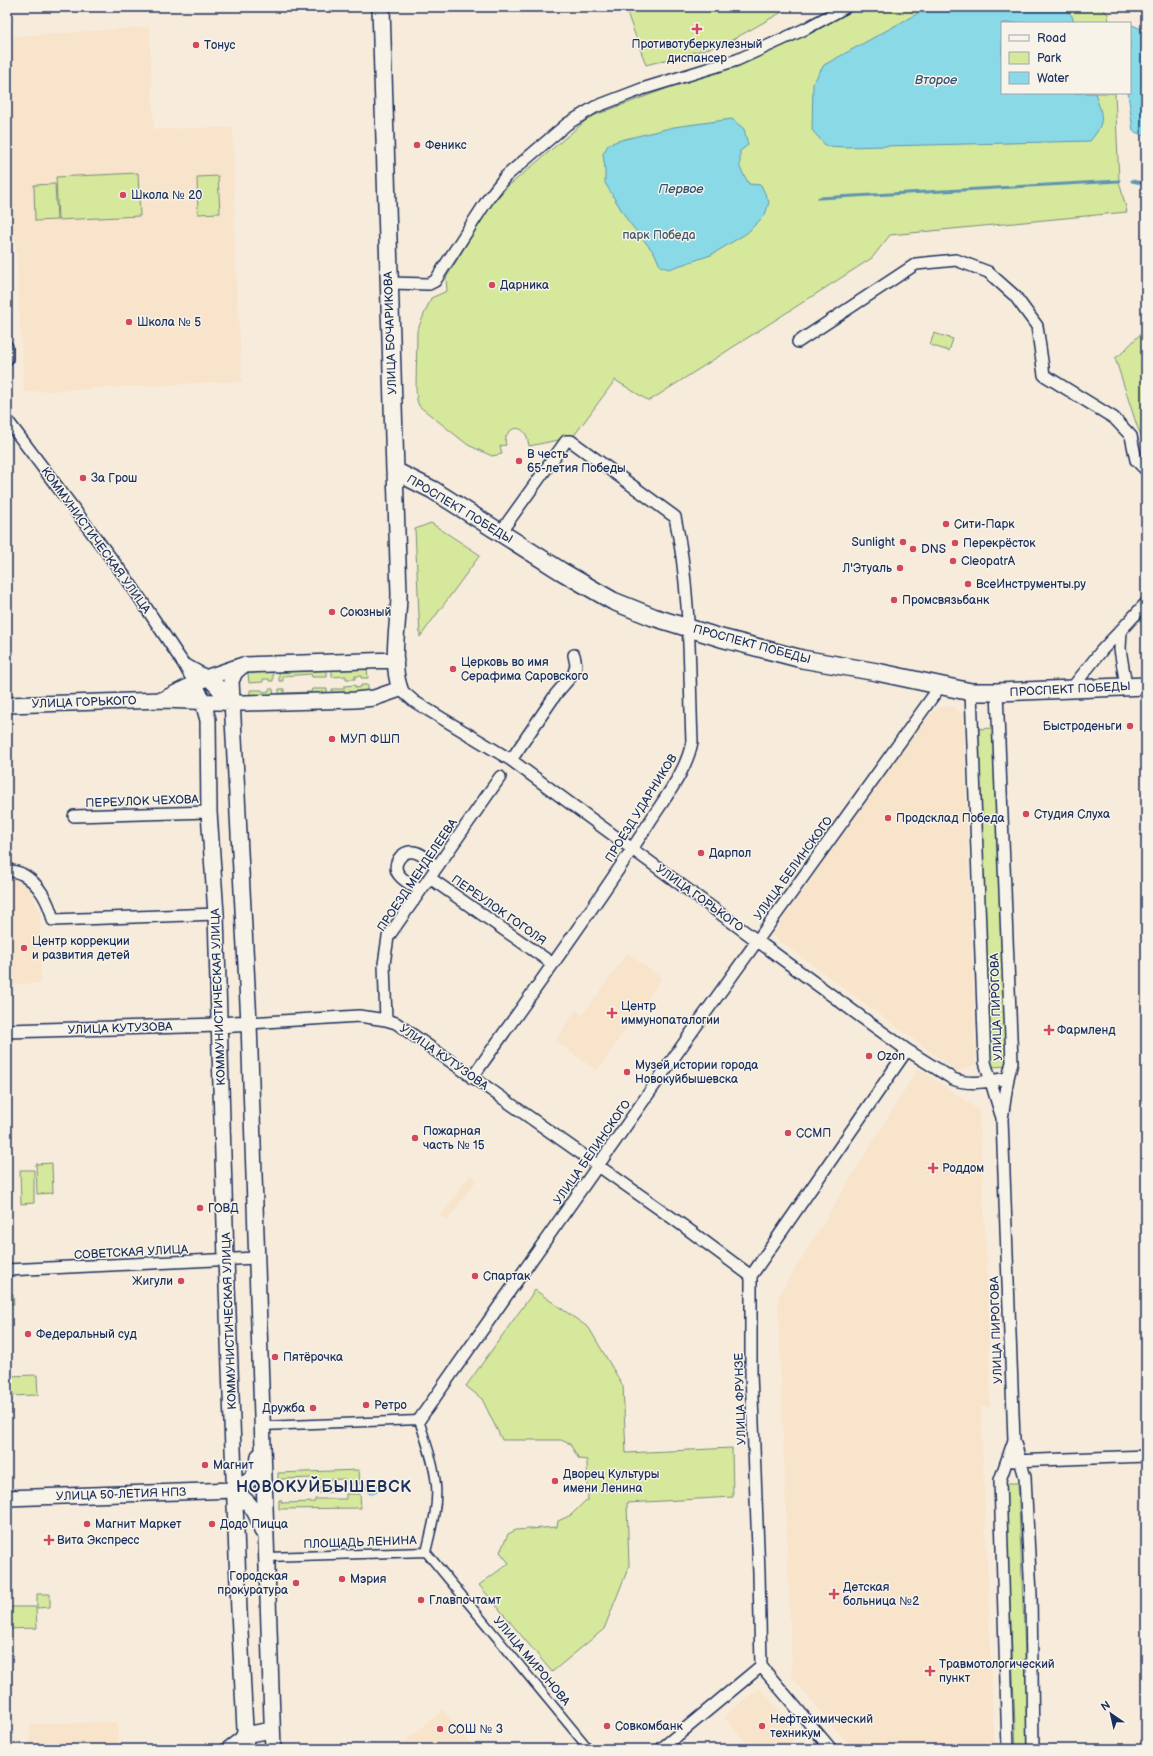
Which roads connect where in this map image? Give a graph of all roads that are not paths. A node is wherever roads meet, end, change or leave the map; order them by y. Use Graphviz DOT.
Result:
graph roads {
  1 [pos="381,7"];
  2 [pos="846,7"];
  3 [pos="389,283"];
  4 [pos="798,342"];
  5 [pos="7,348"];
  6 [pos="7,359"];
  7 [pos="7,420"];
  8 [pos="1146,470"];
  9 [pos="394,471"];
  10 [pos="500,533"];
  11 [pos="1146,603"];
  12 [pos="687,627"];
  13 [pos="1121,630"];
  14 [pos="574,655"];
  15 [pos="396,660"];
  16 [pos="184,663"];
  17 [pos="243,665"];
  18 [pos="208,677"];
  19 [pos="195,684"];
  20 [pos="940,685"];
  21 [pos="1126,686"];
  22 [pos="1146,686"];
  23 [pos="1072,688"];
  24 [pos="400,689"];
  25 [pos="971,692"];
  26 [pos="997,692"];
  27 [pos="162,700"];
  28 [pos="204,702"];
  29 [pos="233,702"];
  30 [pos="7,705"];
  31 [pos="511,760"];
  32 [pos="500,777"];
  33 [pos="209,812"];
  34 [pos="74,816"];
  35 [pos="633,850"];
  36 [pos="437,867"];
  37 [pos="7,870"];
  38 [pos="430,878"];
  39 [pos="420,891"];
  40 [pos="216,914"];
  41 [pos="758,940"];
  42 [pos="553,964"];
  43 [pos="386,1020"];
  44 [pos="249,1023"];
  45 [pos="220,1025"];
  46 [pos="7,1031"];
  47 [pos="907,1050"];
  48 [pos="472,1078"];
  49 [pos="1008,1078"];
  50 [pos="991,1081"];
  51 [pos="1002,1119"];
  52 [pos="598,1166"];
  53 [pos="256,1258"];
  54 [pos="226,1259"];
  55 [pos="7,1270"];
  56 [pos="751,1276"];
  57 [pos="419,1420"];
  58 [pos="262,1426"];
  59 [pos="1014,1440"];
  60 [pos="1146,1456"];
  61 [pos="1020,1460"];
  62 [pos="1005,1461"];
  63 [pos="234,1490"];
  64 [pos="7,1498"];
  65 [pos="426,1552"];
  66 [pos="267,1557"];
  67 [pos="761,1666"];
  68 [pos="272,1730"];
  69 [pos="245,1742"];
  70 [pos="226,1749"];
  71 [pos="273,1749"];
  72 [pos="589,1749"];
  73 [pos="661,1749"];
  74 [pos="831,1749"];
  75 [pos="1008,1749"];
  76 [pos="1033,1749"];
  1 -- 3 [label="main road, УЛИЦА БОЧАРИКОВА"];
  2 -- 3 [label="street"];
  3 -- 9 [label="main road, УЛИЦА БОЧАРИКОВА"];
  4 -- 8 [label="street"];
  5 -- 6 [label="street"];
  7 -- 16 [label="street, КОММУНИСТИЧЕСКАЯ УЛИЦА"];
  9 -- 10 [label="main road, ПРОСПЕКТ ПОБЕДЫ"];
  9 -- 15 [label="main road, УЛИЦА БОЧАРИКОВА"];
  10 -- 12 [label="main road, ПРОСПЕКТ ПОБЕДЫ"];
  10 -- 12 [label="street, ПРОЕЗД УДАРНИКОВ"];
  11 -- 13 [label="street"];
  12 -- 20 [label="main road, ПРОСПЕКТ ПОБЕДЫ"];
  12 -- 35 [label="street, ПРОЕЗД УДАРНИКОВ"];
  13 -- 21 [label="street"];
  13 -- 23 [label="street"];
  14 -- 31 [label="street"];
  15 -- 17 [label="main road"];
  15 -- 24 [label="main road, УЛИЦА БОЧАРИКОВА"];
  16 -- 18 [label="street"];
  16 -- 19 [label="street, КОММУНИСТИЧЕСКАЯ УЛИЦА"];
  17 -- 18 [label="main road"];
  17 -- 29 [label="main road"];
  18 -- 19 [label="main road"];
  18 -- 29 [label="main road"];
  19 -- 27 [label="main road"];
  19 -- 28 [label="main road, КОММУНИСТИЧЕСКАЯ УЛИЦА"];
  20 -- 25 [label="main road, ПРОСПЕКТ ПОБЕДЫ"];
  20 -- 41 [label="street, УЛИЦА БЕЛИНСКОГО"];
  21 -- 22 [label="main road, ПРОСПЕКТ ПОБЕДЫ"];
  21 -- 23 [label="main road, ПРОСПЕКТ ПОБЕДЫ"];
  23 -- 26 [label="main road, ПРОСПЕКТ ПОБЕДЫ"];
  24 -- 29 [label="main road, УЛИЦА ГОРЬКОГО"];
  24 -- 31 [label="street, УЛИЦА ГОРЬКОГО"];
  25 -- 26 [label="main road, ПРОСПЕКТ ПОБЕДЫ"];
  25 -- 50 [label="street, УЛИЦА ПИРОГОВА"];
  26 -- 49 [label="street, УЛИЦА ПИРОГОВА"];
  27 -- 28 [label="main road, УЛИЦА ГОРЬКОГО"];
  27 -- 30 [label="main road, УЛИЦА ГОРЬКОГО"];
  28 -- 29 [label="main road, УЛИЦА ГОРЬКОГО"];
  28 -- 33 [label="main road, КОММУНИСТИЧЕСКАЯ УЛИЦА"];
  29 -- 44 [label="main road"];
  31 -- 35 [label="street, УЛИЦА ГОРЬКОГО"];
  32 -- 36 [label="street, ПРОЕЗД МЕНДЕЛЕЕВА"];
  33 -- 34 [label="street, ПЕРЕУЛОК ЧЕХОВА"];
  33 -- 40 [label="main road, КОММУНИСТИЧЕСКАЯ УЛИЦА"];
  35 -- 41 [label="street, УЛИЦА ГОРЬКОГО"];
  35 -- 42 [label="street, ПРОЕЗД УДАРНИКОВ"];
  36 -- 38 [label="street, ПРОЕЗД МЕНДЕЛЕЕВА"];
  36 -- 39 [label="street"];
  37 -- 40 [label="street"];
  38 -- 39 [label="street, ПРОЕЗД МЕНДЕЛЕЕВА"];
  38 -- 42 [label="street, ПЕРЕУЛОК ГОГОЛЯ"];
  39 -- 43 [label="street, ПРОЕЗД МЕНДЕЛЕЕВА"];
  40 -- 45 [label="main road, КОММУНИСТИЧЕСКАЯ УЛИЦА"];
  41 -- 47 [label="street, УЛИЦА ГОРЬКОГО"];
  41 -- 52 [label="street, УЛИЦА БЕЛИНСКОГО"];
  42 -- 48 [label="street, ПРОЕЗД УДАРНИКОВ"];
  43 -- 44 [label="street, УЛИЦА КУТУЗОВА"];
  43 -- 48 [label="street, УЛИЦА КУТУЗОВА"];
  44 -- 45 [label="main road, УЛИЦА КУТУЗОВА"];
  44 -- 53 [label="main road"];
  45 -- 46 [label="street, УЛИЦА КУТУЗОВА"];
  45 -- 54 [label="main road, КОММУНИСТИЧЕСКАЯ УЛИЦА"];
  47 -- 50 [label="street, УЛИЦА ГОРЬКОГО"];
  47 -- 56 [label="street"];
  48 -- 52 [label="street, УЛИЦА КУТУЗОВА"];
  49 -- 50 [label="street, УЛИЦА ГОРЬКОГО"];
  49 -- 51 [label="street, УЛИЦА ПИРОГОВА"];
  50 -- 51 [label="street, УЛИЦА ПИРОГОВА"];
  51 -- 59 [label="street, УЛИЦА ПИРОГОВА"];
  52 -- 56 [label="street, УЛИЦА КУТУЗОВА"];
  52 -- 57 [label="street, УЛИЦА БЕЛИНСКОГО"];
  53 -- 54 [label="street, СОВЕТСКАЯ УЛИЦА"];
  53 -- 58 [label="main road"];
  54 -- 55 [label="street, СОВЕТСКАЯ УЛИЦА"];
  54 -- 63 [label="main road, КОММУНИСТИЧЕСКАЯ УЛИЦА"];
  56 -- 67 [label="street, УЛИЦА ФРУНЗЕ"];
  57 -- 58 [label="street"];
  57 -- 65 [label="street, ПЛОЩАДЬ ЛЕНИНА"];
  58 -- 63 [label="main road"];
  58 -- 66 [label="main road"];
  59 -- 61 [label="street, УЛИЦА ПИРОГОВА"];
  59 -- 62 [label="street, УЛИЦА ПИРОГОВА"];
  60 -- 61 [label="street"];
  61 -- 62 [label="street"];
  61 -- 76 [label="street, УЛИЦА ПИРОГОВА"];
  62 -- 75 [label="street, УЛИЦА ПИРОГОВА"];
  63 -- 64 [label="main road, УЛИЦА 50-ЛЕТИЯ НПЗ"];
  63 -- 66 [label="main road"];
  63 -- 69 [label="main road, КОММУНИСТИЧЕСКАЯ УЛИЦА"];
  65 -- 66 [label="street, ПЛОЩАДЬ ЛЕНИНА"];
  65 -- 72 [label="street, УЛИЦА МИРОНОВА"];
  66 -- 68 [label="main road"];
  67 -- 73 [label="street"];
  67 -- 74 [label="street"];
  68 -- 69 [label="main road"];
  68 -- 71 [label="main road"];
  69 -- 70 [label="street"];
}
